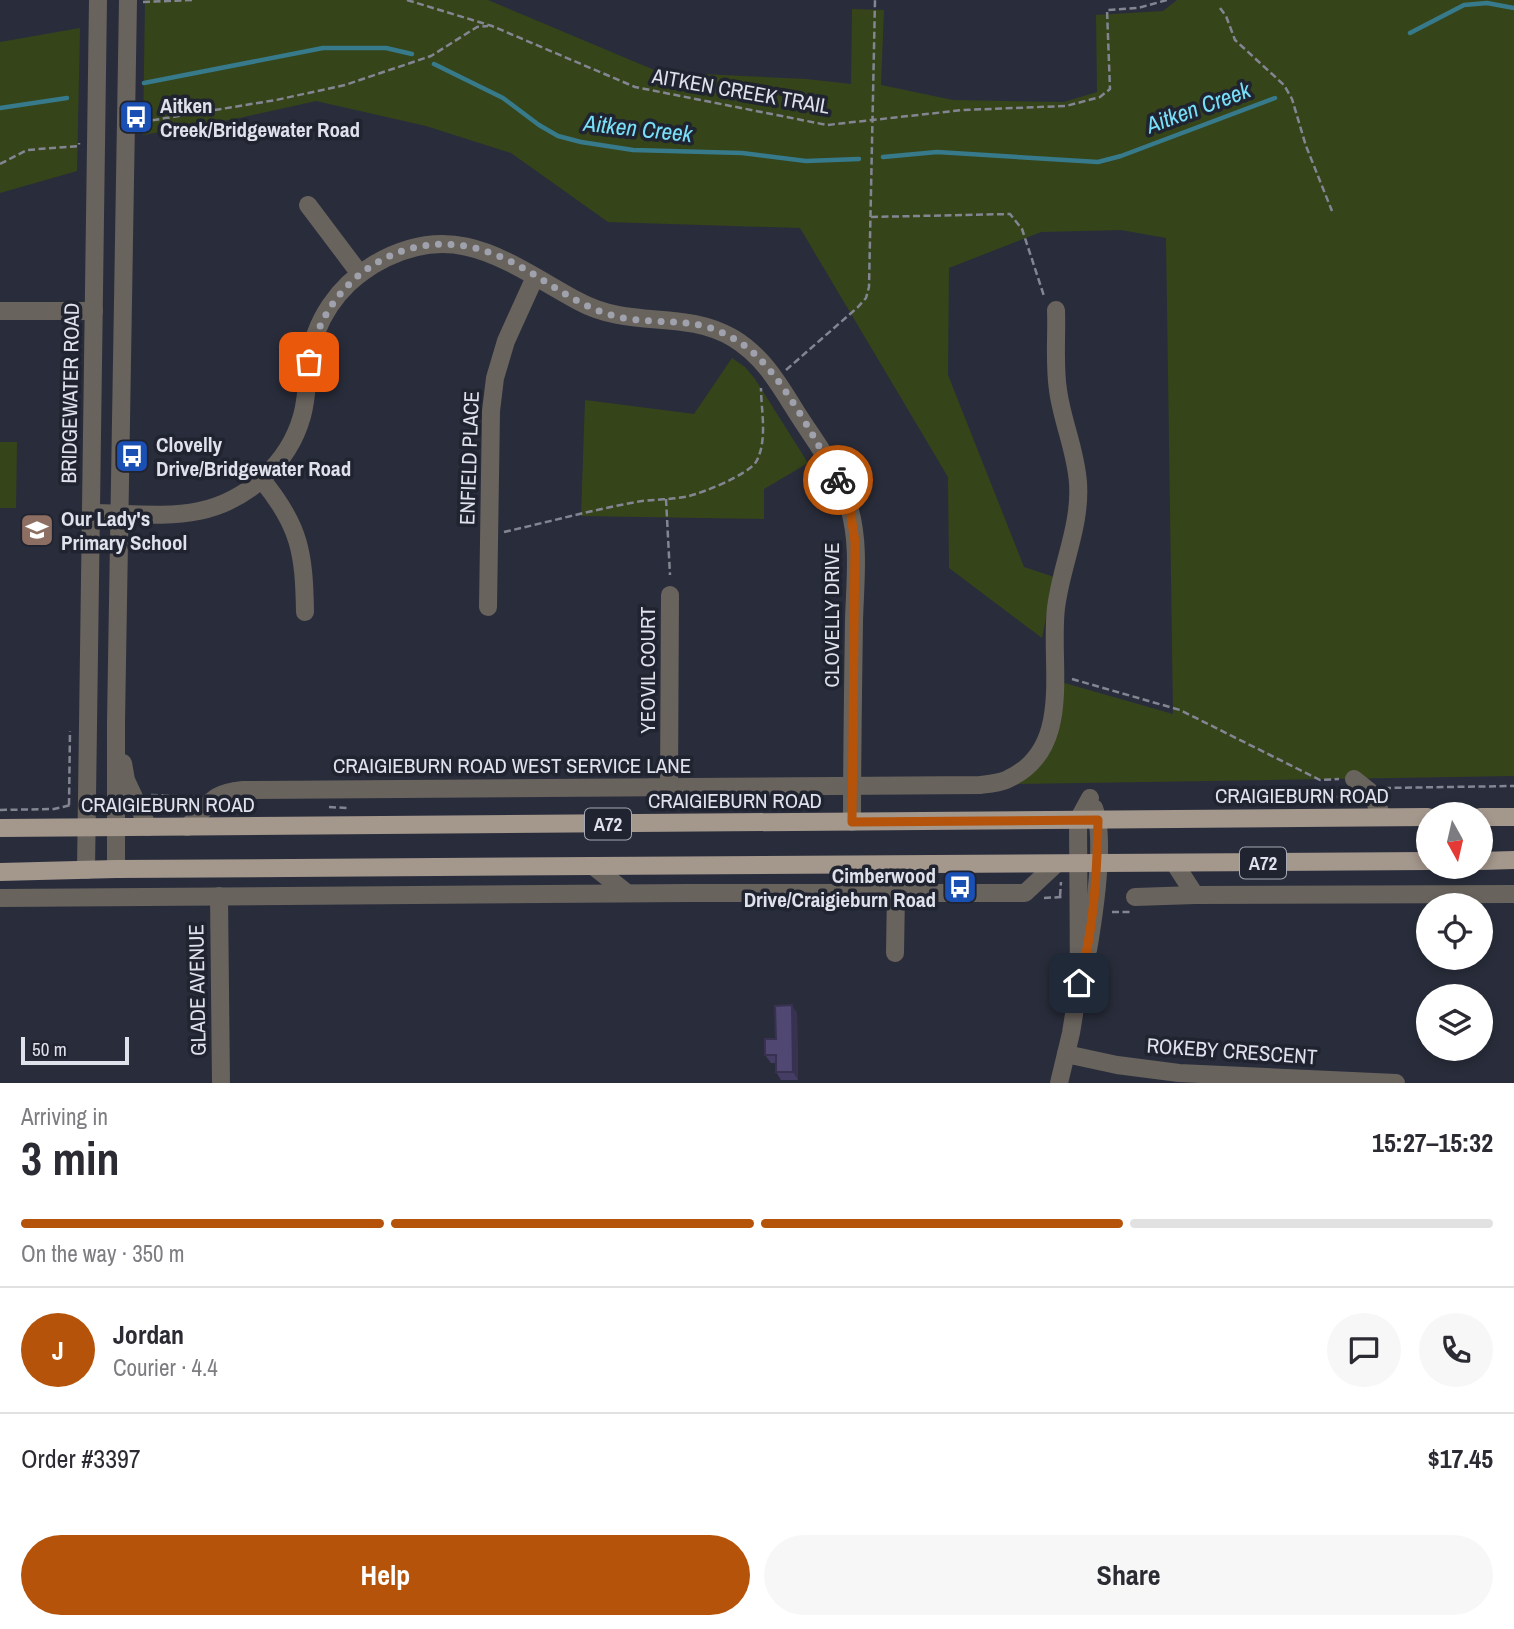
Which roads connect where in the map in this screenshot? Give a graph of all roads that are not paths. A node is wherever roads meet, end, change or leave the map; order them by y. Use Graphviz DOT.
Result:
graph roads {
  1 [pos="98,0"];
  2 [pos="121,0"];
  3 [pos="135,1"];
  4 [pos="98,25"];
  5 [pos="126,82"];
  6 [pos="96,100"];
  7 [pos="308,205"];
  8 [pos="360,274"];
  9 [pos="536,277"];
  10 [pos="1056,310"];
  11 [pos="0,311"];
  12 [pos="94,311"];
  13 [pos="262,480"];
  14 [pos="91,513"];
  15 [pos="120,513"];
  16 [pos="670,595"];
  17 [pos="488,607"];
  18 [pos="305,612"];
  19 [pos="88,722"];
  20 [pos="116,722"];
  21 [pos="1354,779"];
  22 [pos="852,786"];
  23 [pos="669,787"];
  24 [pos="1383,817"];
  25 [pos="1416,817"];
  26 [pos="1493,817"];
  27 [pos="1514,817"];
  28 [pos="1078,820"];
  29 [pos="1098,820"];
  30 [pos="852,822"];
  31 [pos="117,827"];
  32 [pos="148,827"];
  33 [pos="187,827"];
  34 [pos="0,828"];
  35 [pos="85,828"];
  36 [pos="1514,860"];
  37 [pos="1416,861"];
  38 [pos="1493,861"];
  39 [pos="1056,864"];
  40 [pos="1078,864"];
  41 [pos="1098,864"];
  42 [pos="1175,864"];
  43 [pos="593,866"];
  44 [pos="86,870"];
  45 [pos="116,870"];
  46 [pos="0,872"];
  47 [pos="896,892"];
  48 [pos="627,893"];
  49 [pos="1514,894"];
  50 [pos="1195,895"];
  51 [pos="219,896"];
  52 [pos="1135,897"];
  53 [pos="0,898"];
  54 [pos="895,953"];
  55 [pos="1079,983"];
  56 [pos="1066,1054"];
  57 [pos="1262,1080"];
  58 [pos="221,1083"];
  59 [pos="1059,1083"];
  60 [pos="1396,1083"];
  1 -- 4 [label="street, BRIDGEWATER ROAD"];
  2 -- 4 [label="street"];
  3 -- 5 [label="street"];
  4 -- 6 [label="street, BRIDGEWATER ROAD"];
  5 -- 6 [label="street"];
  5 -- 15 [label="street"];
  6 -- 12 [label="street, BRIDGEWATER ROAD"];
  7 -- 8 [label="street"];
  8 -- 9 [label="street, CLOVELLY DRIVE"];
  8 -- 13 [label="street, CLOVELLY DRIVE"];
  9 -- 17 [label="street, ENFIELD PLACE"];
  9 -- 22 [label="street, CLOVELLY DRIVE"];
  10 -- 22 [label="street, CRAIGIEBURN ROAD WEST SERVICE LANE"];
  11 -- 12 [label="street"];
  12 -- 14 [label="street, BRIDGEWATER ROAD"];
  13 -- 15 [label="street, CLOVELLY DRIVE"];
  13 -- 18 [label="street"];
  14 -- 15 [label="street, CLOVELLY DRIVE"];
  14 -- 19 [label="street, BRIDGEWATER ROAD"];
  15 -- 20 [label="street"];
  16 -- 23 [label="street, YEOVIL COURT"];
  19 -- 20 [label="street"];
  19 -- 35 [label="street, BRIDGEWATER ROAD"];
  20 -- 31 [label="street"];
  20 -- 32 [label="street"];
  21 -- 24 [label="street"];
  22 -- 23 [label="street, CRAIGIEBURN ROAD WEST SERVICE LANE"];
  22 -- 30 [label="street, CLOVELLY DRIVE"];
  23 -- 33 [label="street, CRAIGIEBURN ROAD WEST SERVICE LANE"];
  24 -- 25 [label="main road, CRAIGIEBURN ROAD / A72"];
  24 -- 29 [label="main road, CRAIGIEBURN ROAD / A72"];
  26 -- 27 [label="main road"];
  28 -- 29 [label="main road, CRAIGIEBURN ROAD / A72"];
  28 -- 30 [label="main road, CRAIGIEBURN ROAD / A72"];
  28 -- 40 [label="street"];
  29 -- 41 [label="street"];
  30 -- 33 [label="main road, CRAIGIEBURN ROAD / A72"];
  31 -- 32 [label="main road, CRAIGIEBURN ROAD / A72"];
  31 -- 35 [label="main road, CRAIGIEBURN ROAD / A72"];
  31 -- 45 [label="street"];
  32 -- 33 [label="main road, CRAIGIEBURN ROAD / A72"];
  34 -- 35 [label="main road, CRAIGIEBURN ROAD / A72"];
  35 -- 44 [label="street, BRIDGEWATER ROAD"];
  36 -- 38 [label="main road"];
  37 -- 42 [label="main road, A72"];
  39 -- 40 [label="main road, A72"];
  39 -- 43 [label="main road, A72"];
  39 -- 47 [label="street"];
  40 -- 41 [label="main road, A72"];
  40 -- 55 [label="street"];
  41 -- 42 [label="main road, A72"];
  41 -- 55 [label="street"];
  42 -- 50 [label="street"];
  43 -- 45 [label="main road, A72"];
  43 -- 48 [label="street"];
  44 -- 45 [label="main road, A72"];
  44 -- 46 [label="main road, A72"];
  47 -- 48 [label="street"];
  47 -- 54 [label="street"];
  48 -- 51 [label="street"];
  49 -- 50 [label="street"];
  50 -- 52 [label="street"];
  51 -- 53 [label="street"];
  51 -- 58 [label="street, GLADE AVENUE"];
  55 -- 56 [label="street"];
  56 -- 57 [label="street, ROKEBY CRESCENT"];
  56 -- 59 [label="street"];
  57 -- 60 [label="street, ROKEBY CRESCENT"];
}
